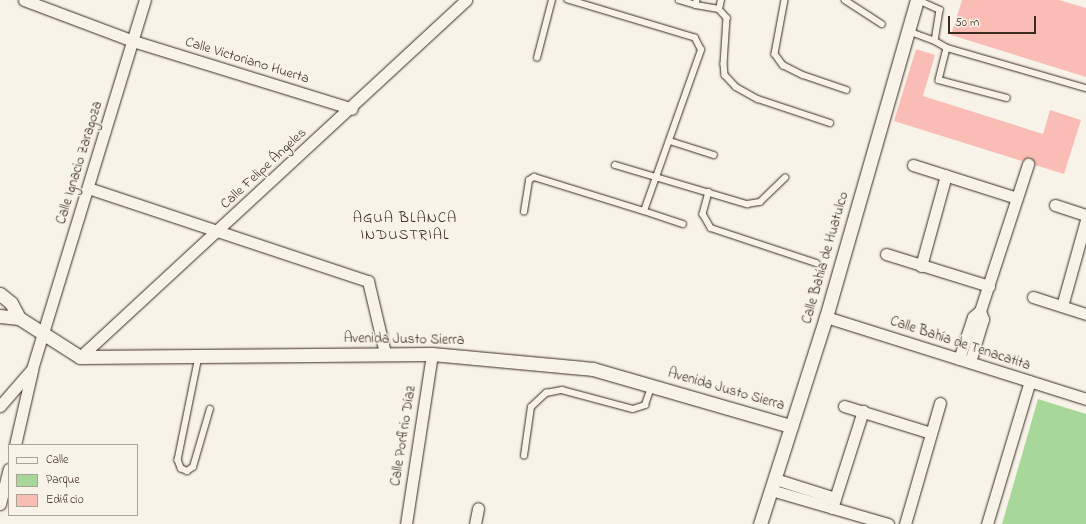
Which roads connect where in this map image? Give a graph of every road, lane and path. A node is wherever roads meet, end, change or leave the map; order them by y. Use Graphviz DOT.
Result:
graph roads {
  1 [pos="24,0"];
  2 [pos="145,0"];
  3 [pos="466,0"];
  4 [pos="552,0"];
  5 [pos="568,0"];
  6 [pos="679,0"];
  7 [pos="721,0"];
  8 [pos="785,0"];
  9 [pos="845,0"];
  10 [pos="917,0"];
  11 [pos="697,2"];
  12 [pos="719,9"];
  13 [pos="882,24"];
  14 [pos="908,31"];
  15 [pos="132,41"];
  16 [pos="935,41"];
  17 [pos="947,48"];
  18 [pos="537,58"];
  19 [pos="1086,88"];
  20 [pos="847,90"];
  21 [pos="1007,98"];
  22 [pos="352,109"];
  23 [pos="830,123"];
  24 [pos="670,141"];
  25 [pos="714,155"];
  26 [pos="1028,164"];
  27 [pos="615,165"];
  28 [pos="913,165"];
  29 [pos="946,175"];
  30 [pos="657,177"];
  31 [pos="785,178"];
  32 [pos="88,188"];
  33 [pos="709,192"];
  34 [pos="1017,198"];
  35 [pos="1055,205"];
  36 [pos="644,211"];
  37 [pos="524,212"];
  38 [pos="1086,215"];
  39 [pos="1086,220"];
  40 [pos="683,224"];
  41 [pos="219,232"];
  42 [pos="886,254"];
  43 [pos="816,263"];
  44 [pos="921,266"];
  45 [pos="988,286"];
  46 [pos="0,294"];
  47 [pos="1033,297"];
  48 [pos="1062,306"];
  49 [pos="1086,314"];
  50 [pos="0,316"];
  51 [pos="826,317"];
  52 [pos="18,318"];
  53 [pos="44,335"];
  54 [pos="385,354"];
  55 [pos="432,354"];
  56 [pos="80,357"];
  57 [pos="199,357"];
  58 [pos="965,361"];
  59 [pos="32,369"];
  60 [pos="1030,381"];
  61 [pos="652,385"];
  62 [pos="1086,399"];
  63 [pos="940,403"];
  64 [pos="0,406"];
  65 [pos="844,406"];
  66 [pos="210,409"];
  67 [pos="862,411"];
  68 [pos="791,426"];
  69 [pos="931,433"];
  70 [pos="15,444"];
  71 [pos="524,456"];
  72 [pos="8,473"];
  73 [pos="773,485"];
  74 [pos="834,503"];
  75 [pos="0,504"];
  76 [pos="478,508"];
  77 [pos="406,524"];
  78 [pos="475,524"];
  79 [pos="760,524"];
  80 [pos="888,524"];
  81 [pos="905,524"];
  82 [pos="987,524"];
  1 -- 15 [label="street, Calle Victoriano Huerta"];
  2 -- 15 [label="street, Calle Ignacio Zaragoza"];
  3 -- 22 [label="street, Calle Felipe Ángeles"];
  4 -- 18 [label="lane"];
  5 -- 24 [label="lane"];
  6 -- 11 [label="lane"];
  7 -- 12 [label="lane"];
  8 -- 20 [label="lane"];
  9 -- 13 [label="lane"];
  10 -- 14 [label="street, Calle Bahía de Huatulco"];
  10 -- 16 [label="lane"];
  11 -- 12 [label="lane"];
  12 -- 23 [label="lane"];
  14 -- 16 [label="lane"];
  14 -- 51 [label="street, Calle Bahía de Huatulco"];
  15 -- 22 [label="street, Calle Victoriano Huerta"];
  15 -- 32 [label="street, Calle Ignacio Zaragoza"];
  16 -- 17 [label="lane"];
  17 -- 19 [label="lane"];
  17 -- 21 [label="lane"];
  22 -- 41 [label="street, Calle Felipe Ángeles"];
  24 -- 25 [label="lane"];
  24 -- 30 [label="lane"];
  26 -- 34 [label="street"];
  27 -- 30 [label="lane"];
  28 -- 29 [label="street"];
  29 -- 34 [label="street"];
  29 -- 44 [label="street"];
  30 -- 33 [label="lane"];
  30 -- 36 [label="lane"];
  31 -- 33 [label="lane"];
  32 -- 41 [label="street"];
  32 -- 53 [label="street, Calle Ignacio Zaragoza"];
  33 -- 43 [label="lane"];
  34 -- 45 [label="street"];
  35 -- 38 [label="street"];
  36 -- 37 [label="lane"];
  36 -- 40 [label="lane"];
  39 -- 48 [label="street"];
  41 -- 54 [label="street"];
  41 -- 56 [label="street, Calle Felipe Ángeles"];
  42 -- 44 [label="street"];
  44 -- 45 [label="street"];
  45 -- 58 [label="street"];
  46 -- 52 [label="street"];
  47 -- 48 [label="street"];
  48 -- 49 [label="street"];
  50 -- 52 [label="street"];
  51 -- 58 [label="street, Calle Bahía de Tenacatita"];
  51 -- 68 [label="street, Calle Bahía de Huatulco"];
  52 -- 53 [label="street"];
  53 -- 56 [label="street"];
  53 -- 59 [label="street"];
  54 -- 55 [label="street, Avenida Justo Sierra"];
  54 -- 57 [label="street, Avenida Justo Sierra"];
  55 -- 61 [label="street, Avenida Justo Sierra"];
  55 -- 77 [label="street, Calle Porfirio Díaz"];
  56 -- 57 [label="street, Avenida Justo Sierra"];
  57 -- 66 [label="lane"];
  58 -- 60 [label="street, Calle Bahía de Tenacatita"];
  59 -- 64 [label="street"];
  59 -- 70 [label="street"];
  60 -- 62 [label="street, Calle Bahía de Tenacatita"];
  60 -- 82 [label="street"];
  61 -- 68 [label="street, Avenida Justo Sierra"];
  61 -- 71 [label="lane"];
  63 -- 69 [label="street"];
  65 -- 67 [label="street"];
  67 -- 69 [label="street"];
  67 -- 74 [label="street"];
  68 -- 73 [label="street, Calle Bahía de Huatulco"];
  69 -- 81 [label="street"];
  72 -- 75 [label="street"];
  73 -- 74 [label="street"];
  73 -- 79 [label="street, Calle Bahía de Huatulco"];
  74 -- 80 [label="street"];
  76 -- 78 [label="street"];
}
